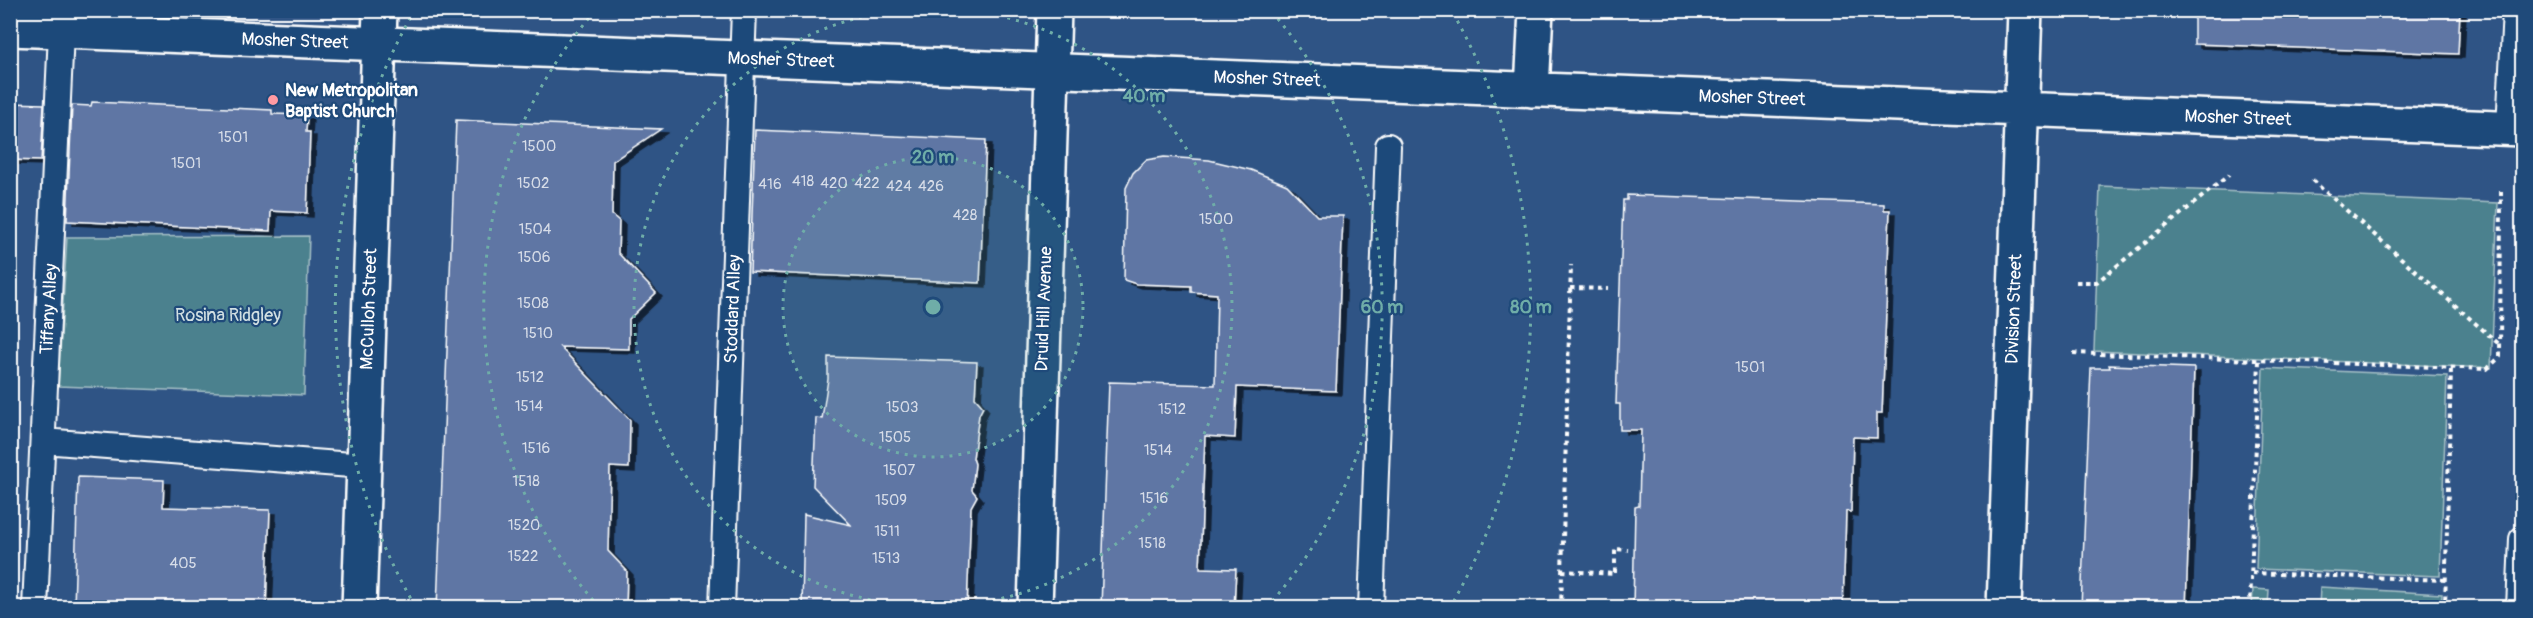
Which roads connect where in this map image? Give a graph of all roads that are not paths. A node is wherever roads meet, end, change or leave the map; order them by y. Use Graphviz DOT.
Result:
graph roads {
  1 [pos="380,10"];
  2 [pos="744,10"];
  3 [pos="1054,10"];
  4 [pos="1536,10"];
  5 [pos="2025,10"];
  6 [pos="2515,10"];
  7 [pos="62,21"];
  8 [pos="10,29"];
  9 [pos="379,44"];
  10 [pos="742,58"];
  11 [pos="1051,70"];
  12 [pos="1532,90"];
  13 [pos="2021,109"];
  14 [pos="2516,128"];
  15 [pos="1388,146"];
  16 [pos="43,441"];
  17 [pos="364,466"];
  18 [pos="2523,539"];
  19 [pos="35,608"];
  20 [pos="359,608"];
  21 [pos="722,608"];
  22 [pos="1035,608"];
  23 [pos="1371,608"];
  24 [pos="2004,608"];
  25 [pos="2519,608"];
  1 -- 9 [label="street, McCulloh Street"];
  2 -- 10 [label="lane, Stoddard Alley"];
  3 -- 11 [label="street, Druid Hill Avenue"];
  4 -- 12 [label="street"];
  5 -- 13 [label="street, Division Street"];
  6 -- 14 [label="lane"];
  7 -- 8 [label="street, Mosher Street"];
  7 -- 9 [label="street, Mosher Street"];
  7 -- 16 [label="lane, Tiffany Alley"];
  9 -- 10 [label="street, Mosher Street"];
  9 -- 17 [label="street, McCulloh Street"];
  10 -- 11 [label="street, Mosher Street"];
  10 -- 21 [label="lane, Stoddard Alley"];
  11 -- 12 [label="street, Mosher Street"];
  11 -- 22 [label="street, Druid Hill Avenue"];
  12 -- 13 [label="street, Mosher Street"];
  13 -- 14 [label="street, Mosher Street"];
  13 -- 24 [label="street, Division Street"];
  15 -- 23 [label="lane"];
  16 -- 17 [label="lane"];
  16 -- 19 [label="lane, Tiffany Alley"];
  17 -- 20 [label="street, McCulloh Street"];
  18 -- 25 [label="lane"];
}
